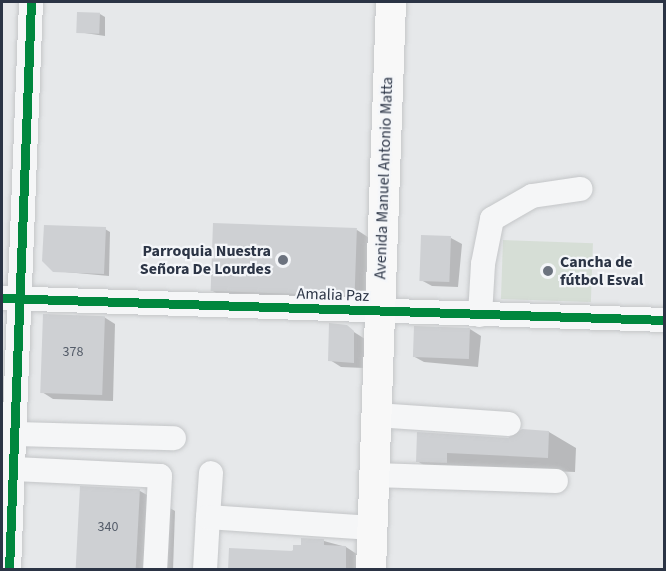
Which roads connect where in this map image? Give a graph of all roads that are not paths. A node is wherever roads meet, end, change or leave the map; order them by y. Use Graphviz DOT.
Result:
graph roads {
  1 [pos="31,2"];
  2 [pos="391,2"];
  3 [pos="580,189"];
  4 [pos="12,298"];
  5 [pos="379,312"];
  6 [pos="480,315"];
  7 [pos="664,320"];
  8 [pos="376,415"];
  9 [pos="509,424"];
  10 [pos="15,434"];
  11 [pos="174,438"];
  12 [pos="14,469"];
  13 [pos="211,473"];
  14 [pos="374,475"];
  15 [pos="556,481"];
  16 [pos="208,517"];
  17 [pos="372,528"];
  18 [pos="9,570"];
  19 [pos="155,570"];
  20 [pos="205,570"];
  21 [pos="371,570"];
  1 -- 4 [label="street"];
  2 -- 5 [label="main road, Avenida Manuel Antonio Matta"];
  3 -- 6 [label="street"];
  4 -- 5 [label="street, Amalia Paz"];
  4 -- 10 [label="street"];
  5 -- 6 [label="street, Amalia Paz"];
  5 -- 8 [label="main road, Avenida Manuel Antonio Matta"];
  6 -- 7 [label="street, Amalia Paz"];
  8 -- 9 [label="street"];
  8 -- 14 [label="main road, Avenida Manuel Antonio Matta"];
  10 -- 11 [label="street"];
  10 -- 12 [label="street"];
  12 -- 18 [label="street"];
  12 -- 19 [label="street"];
  13 -- 16 [label="street"];
  14 -- 15 [label="street"];
  14 -- 17 [label="main road, Avenida Manuel Antonio Matta"];
  16 -- 17 [label="street"];
  16 -- 20 [label="street"];
  17 -- 21 [label="main road, Avenida Manuel Antonio Matta"];
}
